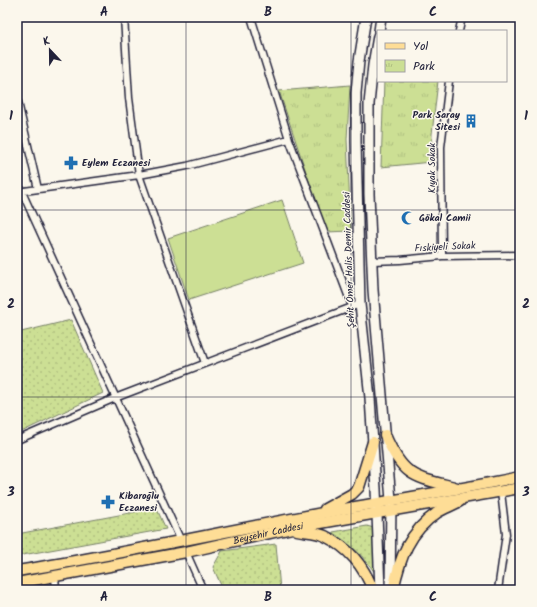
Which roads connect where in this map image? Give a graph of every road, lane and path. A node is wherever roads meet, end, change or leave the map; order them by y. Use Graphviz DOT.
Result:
graph roads {
  1 [pos="124,17"];
  2 [pos="251,17"];
  3 [pos="366,17"];
  4 [pos="381,17"];
  5 [pos="462,17"];
  6 [pos="379,30"];
  7 [pos="459,30"];
  8 [pos="377,42"];
  9 [pos="449,82"];
  10 [pos="17,98"];
  11 [pos="289,139"];
  12 [pos="139,175"];
  13 [pos="38,189"];
  14 [pos="19,192"];
  15 [pos="520,255"];
  16 [pos="442,256"];
  17 [pos="372,261"];
  18 [pos="356,305"];
  19 [pos="205,363"];
  20 [pos="115,398"];
  21 [pos="385,435"];
  22 [pos="17,440"];
  23 [pos="373,442"];
  24 [pos="520,477"];
  25 [pos="520,488"];
  26 [pos="501,492"];
  27 [pos="465,493"];
  28 [pos="391,500"];
  29 [pos="377,503"];
  30 [pos="391,511"];
  31 [pos="320,514"];
  32 [pos="378,514"];
  33 [pos="292,528"];
  34 [pos="181,541"];
  35 [pos="186,552"];
  36 [pos="17,571"];
  37 [pos="55,576"];
  38 [pos="17,583"];
  39 [pos="56,590"];
  40 [pos="203,590"];
  41 [pos="373,590"];
  42 [pos="380,590"];
  43 [pos="392,590"];
  44 [pos="498,590"];
  1 -- 12 [label="street"];
  2 -- 11 [label="street"];
  3 -- 18 [label="main road, Şehit Ömer Halis Demir Caddesi"];
  4 -- 6 [label="main road"];
  5 -- 7 [label="street"];
  8 -- 17 [label="main road"];
  9 -- 16 [label="street, Kıyak Sokak"];
  10 -- 13 [label="street"];
  11 -- 12 [label="street"];
  11 -- 18 [label="street"];
  12 -- 13 [label="street"];
  12 -- 19 [label="street"];
  13 -- 14 [label="street"];
  14 -- 20 [label="street"];
  15 -- 16 [label="street, Fıskiyeli Sokak"];
  16 -- 17 [label="street, Fıskiyeli Sokak"];
  17 -- 21 [label="main road"];
  18 -- 19 [label="street"];
  18 -- 23 [label="main road, Şehit Ömer Halis Demir Caddesi"];
  19 -- 20 [label="street"];
  20 -- 22 [label="street"];
  20 -- 34 [label="street"];
  21 -- 27 [label="main road"];
  21 -- 28 [label="main road"];
  23 -- 29 [label="main road, Şehit Ömer Halis Demir Caddesi"];
  23 -- 31 [label="main road"];
  24 -- 27 [label="main road, Beyşehir Caddesi"];
  25 -- 26 [label="main road, Beyşehir Caddesi"];
  26 -- 27 [label="main road, Beyşehir Caddesi"];
  26 -- 44 [label="street"];
  27 -- 28 [label="main road, Beyşehir Caddesi"];
  27 -- 30 [label="main road, Beyşehir Caddesi"];
  27 -- 43 [label="main road"];
  28 -- 29 [label="main road, Beyşehir Caddesi"];
  28 -- 30 [label="main road"];
  29 -- 31 [label="main road, Beyşehir Caddesi"];
  29 -- 32 [label="main road, Şehit Ömer Halis Demir Caddesi"];
  30 -- 32 [label="main road, Beyşehir Caddesi"];
  30 -- 43 [label="main road"];
  31 -- 34 [label="main road, Beyşehir Caddesi"];
  32 -- 33 [label="main road, Beyşehir Caddesi"];
  32 -- 42 [label="main road, Şehit Ömer Halis Demir Caddesi"];
  33 -- 35 [label="main road, Beyşehir Caddesi"];
  33 -- 41 [label="main road"];
  34 -- 36 [label="main road, Beyşehir Caddesi"];
  35 -- 37 [label="main road, Beyşehir Caddesi"];
  35 -- 40 [label="street"];
  37 -- 38 [label="main road, Beyşehir Caddesi"];
  37 -- 39 [label="street"];
}
